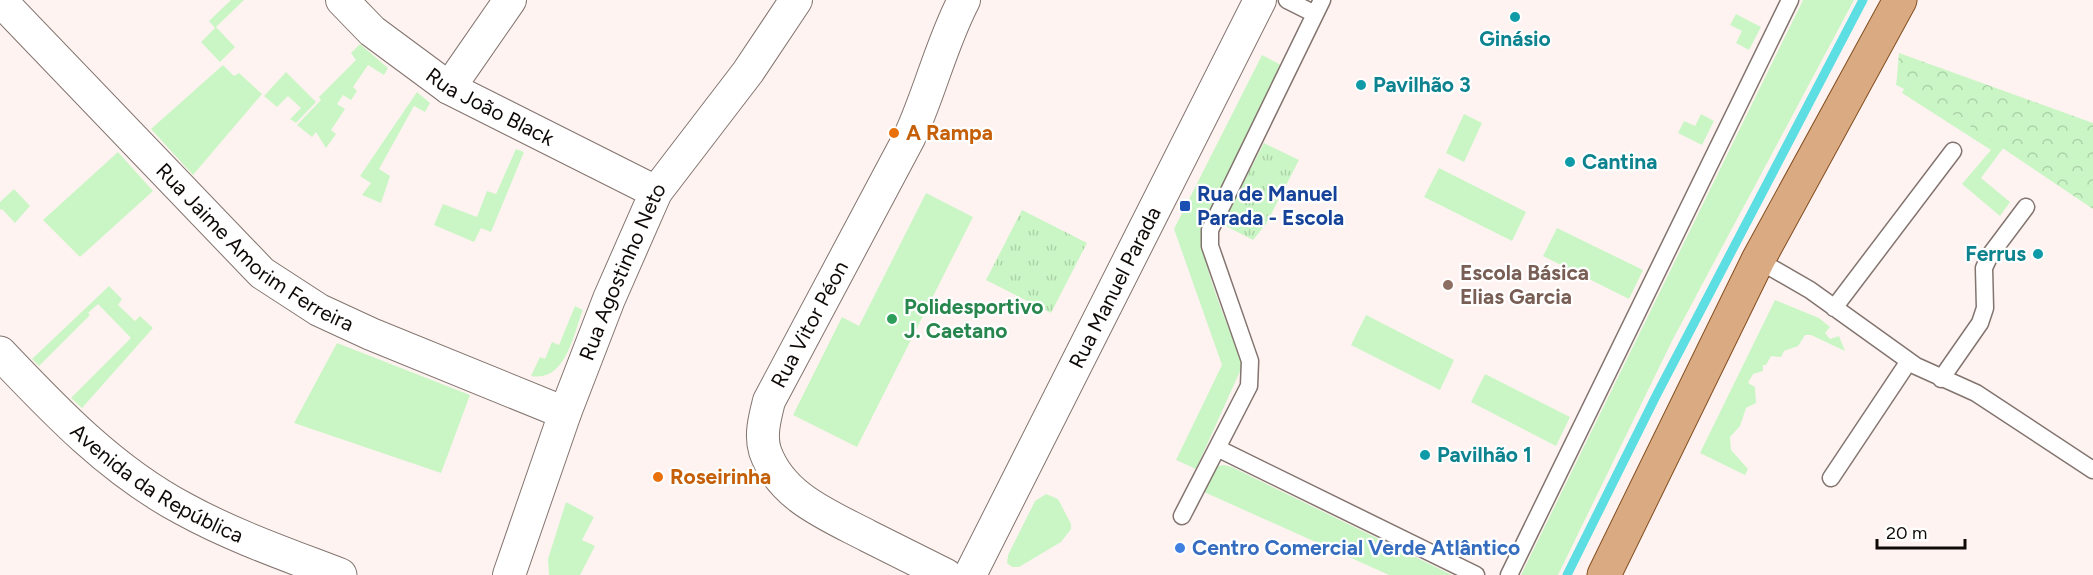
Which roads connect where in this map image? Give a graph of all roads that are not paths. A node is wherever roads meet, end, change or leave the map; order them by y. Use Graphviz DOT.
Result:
graph roads {
  1 [pos="0,0"];
  2 [pos="342,0"];
  3 [pos="510,0"];
  4 [pos="795,0"];
  5 [pos="964,0"];
  6 [pos="1260,0"];
  7 [pos="1287,0"];
  8 [pos="1790,0"];
  9 [pos="1900,0"];
  10 [pos="1318,7"];
  11 [pos="449,88"];
  12 [pos="1953,151"];
  13 [pos="656,192"];
  14 [pos="2026,207"];
  15 [pos="1758,260"];
  16 [pos="1834,308"];
  17 [pos="0,352"];
  18 [pos="1909,361"];
  19 [pos="1941,379"];
  20 [pos="565,413"];
  21 [pos="1217,448"];
  22 [pos="2093,470"];
  23 [pos="1831,478"];
  24 [pos="1636,507"];
  25 [pos="1182,516"];
  26 [pos="340,575"];
  27 [pos="509,575"];
  28 [pos="946,575"];
  29 [pos="970,575"];
  30 [pos="1476,575"];
  31 [pos="1509,575"];
  32 [pos="1604,575"];
  33 [pos="1615,575"];
  1 -- 20 [label="street, Rua Jaime Amorim Ferreira"];
  2 -- 11 [label="street, Rua João Black"];
  3 -- 11 [label="street"];
  4 -- 13 [label="street, Rua Agostinho Neto"];
  5 -- 28 [label="street, Rua Vitor Péon"];
  6 -- 29 [label="street, Rua Manuel Parada"];
  7 -- 10 [label="lane"];
  8 -- 31 [label="lane"];
  9 -- 15 [label="main road"];
  10 -- 21 [label="lane"];
  11 -- 13 [label="street, Rua João Black"];
  12 -- 16 [label="lane"];
  13 -- 20 [label="street, Rua Agostinho Neto"];
  14 -- 19 [label="lane"];
  15 -- 16 [label="lane"];
  15 -- 24 [label="main road"];
  16 -- 18 [label="lane"];
  17 -- 26 [label="street, Avenida da República"];
  18 -- 19 [label="lane"];
  18 -- 23 [label="lane"];
  19 -- 22 [label="lane"];
  20 -- 27 [label="street, Rua Agostinho Neto"];
  21 -- 25 [label="lane"];
  21 -- 30 [label="lane"];
  24 -- 32 [label="main road"];
  24 -- 33 [label="street"];
}
